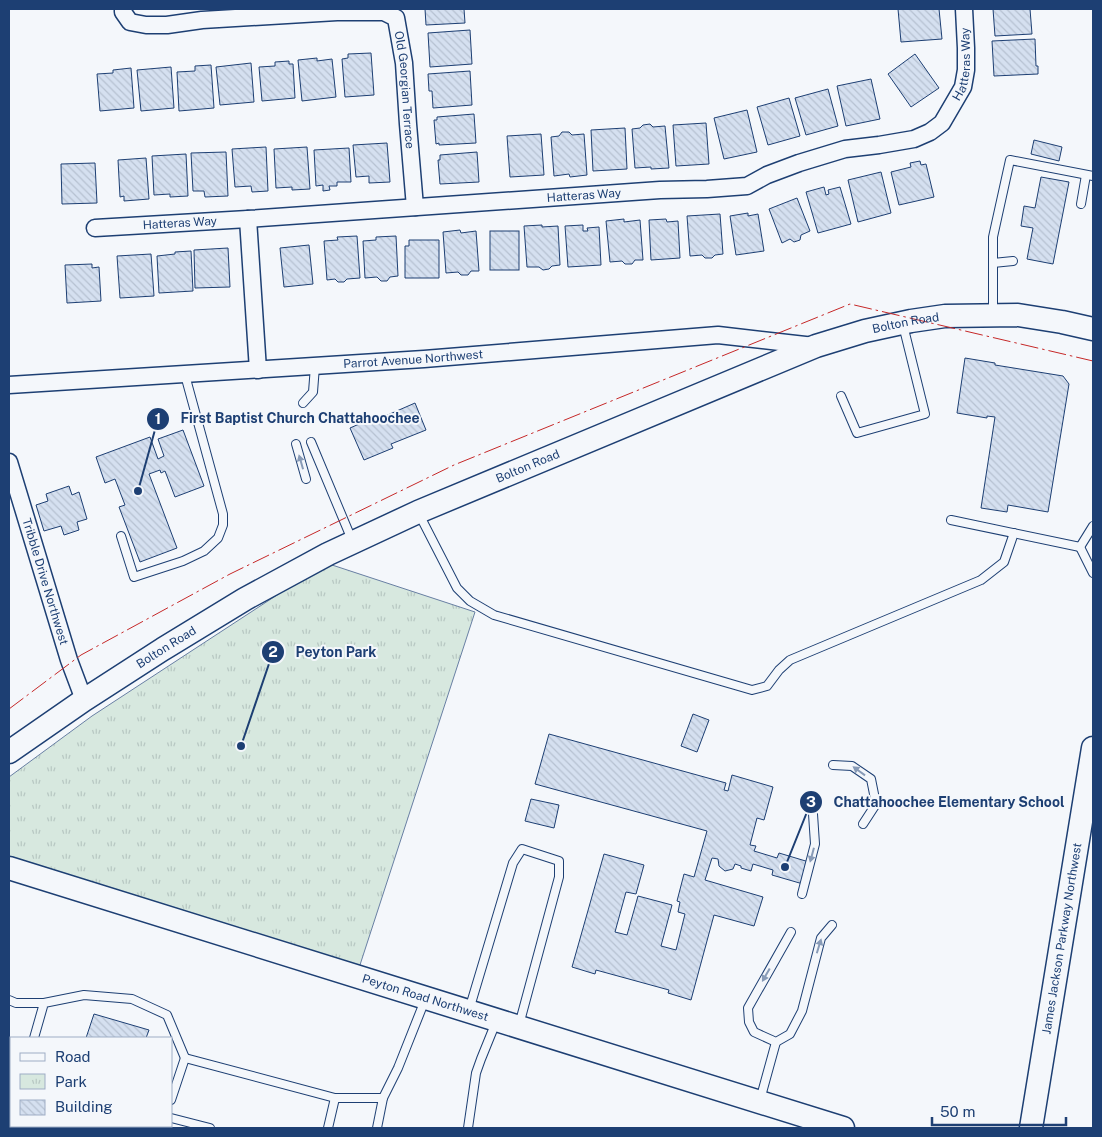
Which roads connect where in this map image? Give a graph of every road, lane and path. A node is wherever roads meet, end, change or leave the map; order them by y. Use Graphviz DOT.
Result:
graph roads {
  1 [pos="123,9"];
  2 [pos="964,9"];
  3 [pos="1090,176"];
  4 [pos="1081,204"];
  5 [pos="415,207"];
  6 [pos="248,219"];
  7 [pos="95,228"];
  8 [pos="1013,261"];
  9 [pos="993,263"];
  10 [pos="993,316"];
  11 [pos="903,323"];
  12 [pos="1093,329"];
  13 [pos="816,346"];
  14 [pos="315,366"];
  15 [pos="258,370"];
  16 [pos="185,374"];
  17 [pos="9,385"];
  18 [pos="842,396"];
  19 [pos="304,403"];
  20 [pos="311,442"];
  21 [pos="296,444"];
  22 [pos="9,462"];
  23 [pos="306,479"];
  24 [pos="418,512"];
  25 [pos="951,520"];
  26 [pos="1093,526"];
  27 [pos="1014,533"];
  28 [pos="121,536"];
  29 [pos="353,542"];
  30 [pos="1080,546"];
  31 [pos="1093,572"];
  32 [pos="84,700"];
  33 [pos="1093,748"];
  34 [pos="9,752"];
  35 [pos="833,765"];
  36 [pos="813,814"];
  37 [pos="864,824"];
  38 [pos="9,868"];
  39 [pos="802,894"];
  40 [pos="832,926"];
  41 [pos="791,932"];
  42 [pos="426,998"];
  43 [pos="9,1000"];
  44 [pos="44,1003"];
  45 [pos="469,1012"];
  46 [pos="496,1020"];
  47 [pos="518,1027"];
  48 [pos="34,1037"];
  49 [pos="776,1042"];
  50 [pos="185,1058"];
  51 [pos="172,1097"];
  52 [pos="335,1098"];
  53 [pos="384,1098"];
  54 [pos="759,1102"];
  55 [pos="172,1118"];
  56 [pos="210,1128"];
  57 [pos="328,1128"];
  58 [pos="377,1128"];
  59 [pos="468,1128"];
  60 [pos="843,1128"];
  61 [pos="1031,1128"];
  1 -- 5 [label="street, Old Georgian Terrace"];
  2 -- 5 [label="street, Hatteras Way"];
  3 -- 4 [label="lane"];
  3 -- 9 [label="lane"];
  5 -- 6 [label="street, Hatteras Way"];
  6 -- 7 [label="street, Hatteras Way"];
  6 -- 15 [label="street"];
  8 -- 9 [label="lane"];
  9 -- 10 [label="lane"];
  10 -- 11 [label="main road, Bolton Road"];
  10 -- 12 [label="main road, Bolton Road"];
  11 -- 13 [label="main road, Bolton Road"];
  11 -- 18 [label="lane"];
  13 -- 14 [label="street, Parrot Avenue Northwest"];
  13 -- 24 [label="main road, Bolton Road"];
  14 -- 15 [label="street, Parrot Avenue Northwest"];
  14 -- 19 [label="lane"];
  15 -- 16 [label="street, Parrot Avenue Northwest"];
  16 -- 17 [label="street, Parrot Avenue Northwest"];
  16 -- 28 [label="lane"];
  20 -- 29 [label="lane"];
  23 -- 21 [label="lane, one-way"];
  22 -- 32 [label="street, Tribble Drive Northwest"];
  24 -- 27 [label="lane"];
  24 -- 29 [label="main road, Bolton Road"];
  25 -- 27 [label="lane"];
  26 -- 30 [label="lane"];
  27 -- 30 [label="lane"];
  29 -- 32 [label="main road, Bolton Road"];
  30 -- 31 [label="lane"];
  32 -- 34 [label="main road, Bolton Road"];
  33 -- 61 [label="main road, James Jackson Parkway Northwest"];
  37 -- 35 [label="lane, one-way"];
  36 -- 39 [label="lane, one-way"];
  38 -- 42 [label="main road, Peyton Road Northwest"];
  49 -- 40 [label="lane, one-way"];
  41 -- 49 [label="lane, one-way"];
  42 -- 45 [label="main road, Peyton Road Northwest"];
  42 -- 53 [label="lane"];
  43 -- 44 [label="lane"];
  44 -- 48 [label="lane"];
  44 -- 50 [label="lane"];
  45 -- 46 [label="main road, Peyton Road Northwest"];
  45 -- 47 [label="lane"];
  46 -- 47 [label="main road, Peyton Road Northwest"];
  46 -- 59 [label="lane"];
  47 -- 54 [label="main road, Peyton Road Northwest"];
  49 -- 54 [label="lane"];
  50 -- 51 [label="lane"];
  50 -- 52 [label="lane"];
  52 -- 53 [label="lane"];
  52 -- 57 [label="lane"];
  53 -- 58 [label="lane"];
  54 -- 60 [label="main road, Peyton Road Northwest"];
  55 -- 56 [label="lane"];
}
